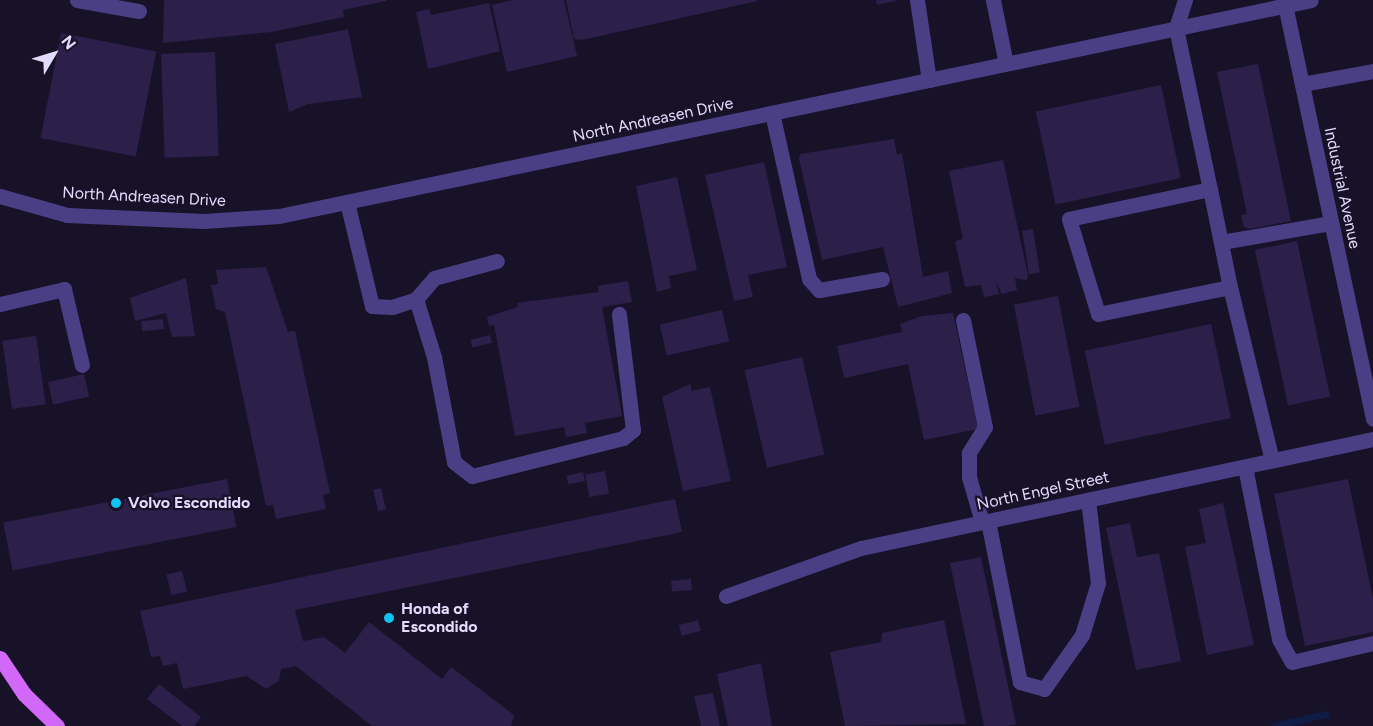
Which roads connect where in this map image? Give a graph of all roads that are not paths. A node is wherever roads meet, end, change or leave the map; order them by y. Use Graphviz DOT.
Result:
graph roads {
  1 [pos="77,0"];
  2 [pos="916,0"];
  3 [pos="993,0"];
  4 [pos="1185,0"];
  5 [pos="1311,0"];
  6 [pos="1284,3"];
  7 [pos="139,11"];
  8 [pos="1176,28"];
  9 [pos="1006,64"];
  10 [pos="1373,71"];
  11 [pos="929,80"];
  12 [pos="1302,84"];
  13 [pos="772,113"];
  14 [pos="1210,189"];
  15 [pos="0,196"];
  16 [pos="347,202"];
  17 [pos="1331,223"];
  18 [pos="1221,242"];
  19 [pos="497,261"];
  20 [pos="882,279"];
  21 [pos="1230,287"];
  22 [pos="416,299"];
  23 [pos="0,304"];
  24 [pos="619,314"];
  25 [pos="963,320"];
  26 [pos="82,365"];
  27 [pos="1371,399"];
  28 [pos="1373,419"];
  29 [pos="1373,439"];
  30 [pos="1272,460"];
  31 [pos="1245,466"];
  32 [pos="1088,500"];
  33 [pos="985,522"];
  34 [pos="726,596"];
  35 [pos="1373,643"];
  36 [pos="0,658"];
  37 [pos="57,726"];
  1 -- 7 [label="street"];
  2 -- 11 [label="street"];
  3 -- 9 [label="street"];
  4 -- 8 [label="street"];
  5 -- 6 [label="street, North Andreasen Drive"];
  6 -- 8 [label="street, North Andreasen Drive"];
  6 -- 12 [label="street, Industrial Avenue"];
  8 -- 9 [label="street, North Andreasen Drive"];
  8 -- 14 [label="street"];
  9 -- 11 [label="street, North Andreasen Drive"];
  10 -- 12 [label="street"];
  11 -- 13 [label="street, North Andreasen Drive"];
  12 -- 17 [label="street, Industrial Avenue"];
  13 -- 16 [label="street, North Andreasen Drive"];
  13 -- 20 [label="street"];
  14 -- 18 [label="street"];
  14 -- 21 [label="street"];
  15 -- 16 [label="street, North Andreasen Drive"];
  16 -- 22 [label="street"];
  17 -- 18 [label="street"];
  17 -- 27 [label="street, Industrial Avenue"];
  18 -- 21 [label="street"];
  19 -- 22 [label="street"];
  21 -- 30 [label="street"];
  22 -- 24 [label="street"];
  23 -- 26 [label="street"];
  25 -- 33 [label="street"];
  27 -- 28 [label="street, Industrial Avenue"];
  29 -- 30 [label="street, North Engel Street"];
  30 -- 31 [label="street, North Engel Street"];
  31 -- 32 [label="street, North Engel Street"];
  31 -- 35 [label="street"];
  32 -- 33 [label="street, North Engel Street"];
  32 -- 33 [label="street"];
  33 -- 34 [label="street, North Engel Street"];
  36 -- 37 [label="main road"];
}
